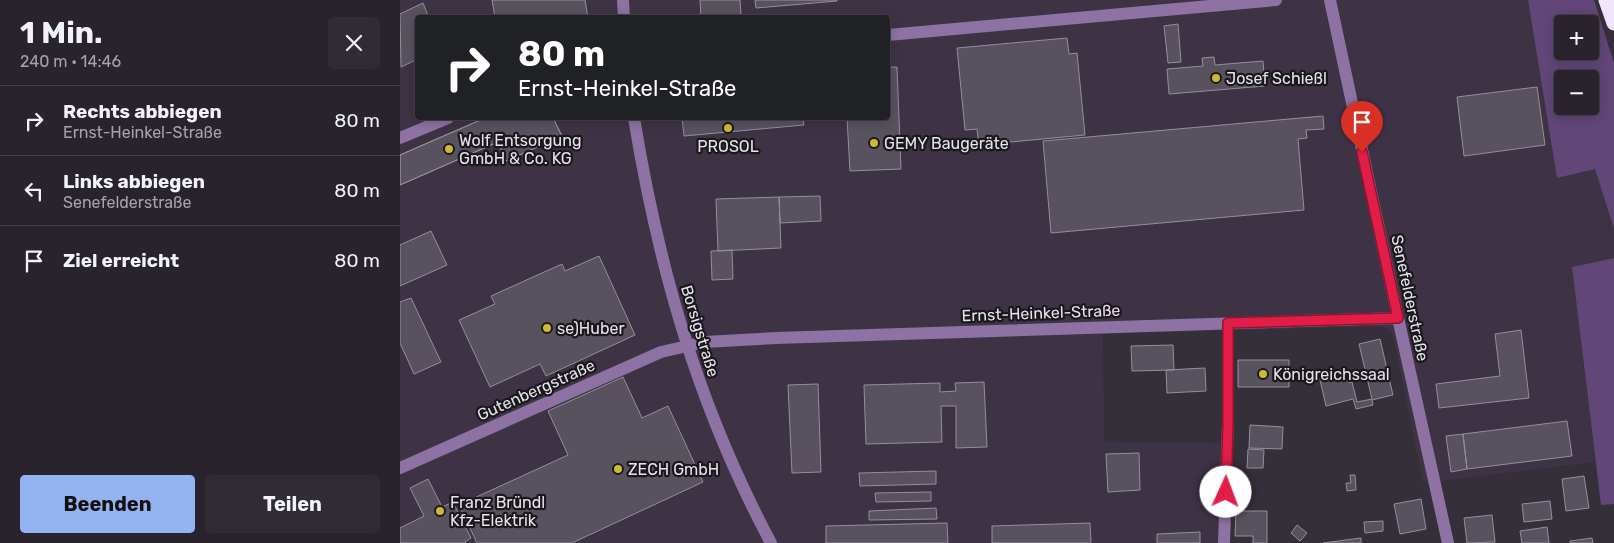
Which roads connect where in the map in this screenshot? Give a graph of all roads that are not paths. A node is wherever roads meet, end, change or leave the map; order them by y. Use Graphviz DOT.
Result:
graph roads {
  1 [pos="623,0"];
  2 [pos="1276,0"];
  3 [pos="1330,0"];
  4 [pos="1606,0"];
  5 [pos="624,15"];
  6 [pos="1614,23"];
  7 [pos="890,35"];
  8 [pos="443,120"];
  9 [pos="634,120"];
  10 [pos="400,138"];
  11 [pos="1398,318"];
  12 [pos="1228,323"];
  13 [pos="687,346"];
  14 [pos="400,468"];
  15 [pos="771,543"];
  16 [pos="1224,543"];
  17 [pos="1448,543"];
  1 -- 5 [label="street"];
  2 -- 7 [label="street"];
  3 -- 11 [label="street, Senefelderstraße"];
  4 -- 6 [label="highway"];
  8 -- 10 [label="street"];
  9 -- 13 [label="street, Borsigstraße"];
  11 -- 12 [label="street, Ernst-Heinkel-Straße"];
  11 -- 17 [label="street, Senefelderstraße"];
  12 -- 13 [label="street, Ernst-Heinkel-Straße"];
  12 -- 16 [label="street"];
  13 -- 14 [label="street, Gutenbergstraße"];
  13 -- 15 [label="street, Borsigstraße"];
}
